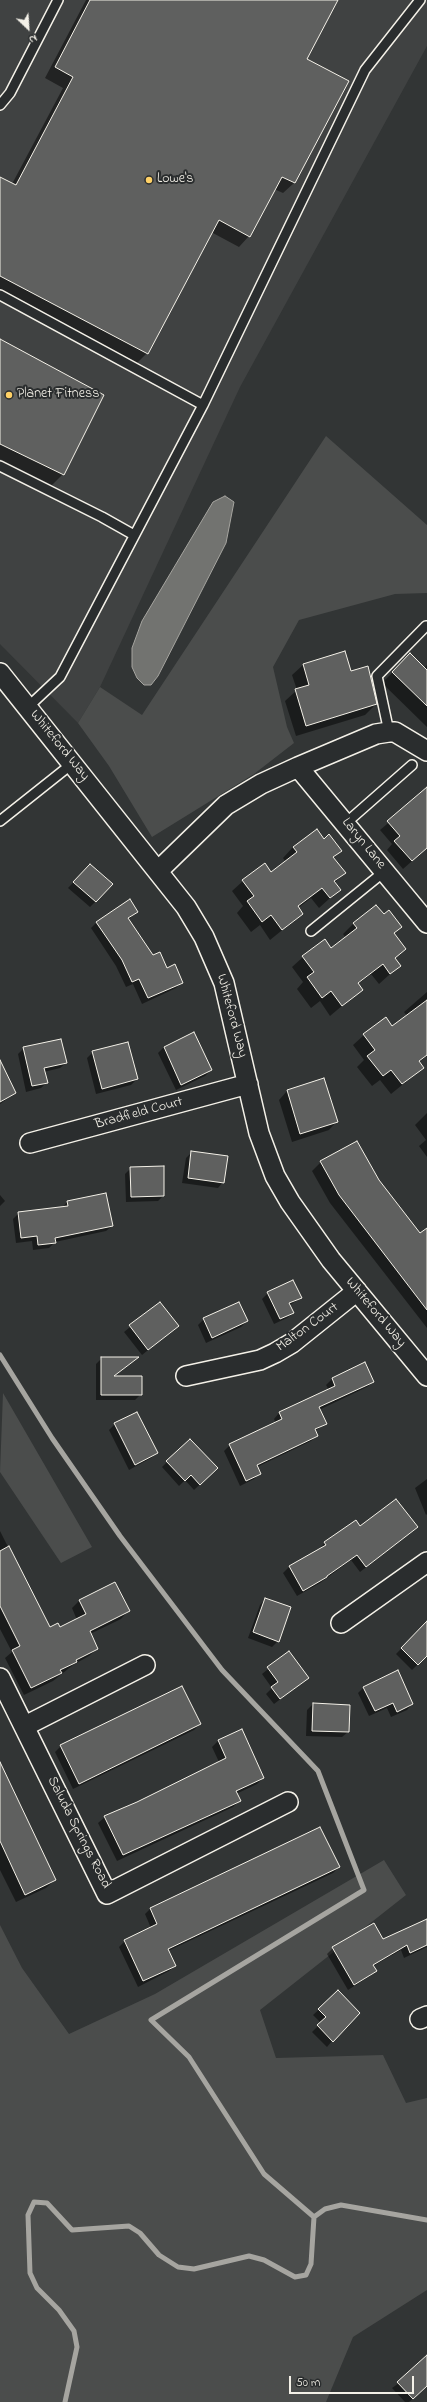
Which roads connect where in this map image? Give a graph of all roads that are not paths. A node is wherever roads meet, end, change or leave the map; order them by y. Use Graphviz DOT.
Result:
graph roads {
  1 [pos="58,0"];
  2 [pos="420,0"];
  3 [pos="0,105"];
  4 [pos="0,295"];
  5 [pos="203,405"];
  6 [pos="0,466"];
  7 [pos="134,535"];
  8 [pos="426,626"];
  9 [pos="0,673"];
  10 [pos="28,707"];
  11 [pos="389,732"];
  12 [pos="427,751"];
  13 [pos="73,763"];
  14 [pos="412,765"];
  15 [pos="298,767"];
  16 [pos="0,821"];
  17 [pos="346,823"];
  18 [pos="158,870"];
  19 [pos="385,871"];
  20 [pos="427,923"];
  21 [pos="311,931"];
  22 [pos="248,1084"];
  23 [pos="30,1143"];
  24 [pos="357,1292"];
  25 [pos="186,1376"];
  26 [pos="427,1376"];
  27 [pos="427,1562"];
  28 [pos="341,1624"];
  29 [pos="145,1665"];
  30 [pos="0,1678"];
  31 [pos="25,1726"];
  32 [pos="288,1802"];
  1 -- 3 [label="lane"];
  2 -- 5 [label="lane"];
  4 -- 5 [label="lane"];
  5 -- 7 [label="lane"];
  6 -- 7 [label="lane"];
  7 -- 10 [label="lane"];
  8 -- 11 [label="lane"];
  9 -- 10 [label="street, Whiteford Way"];
  10 -- 13 [label="street, Whiteford Way"];
  11 -- 12 [label="street"];
  11 -- 15 [label="street"];
  13 -- 16 [label="lane"];
  13 -- 18 [label="street, Whiteford Way"];
  14 -- 17 [label="lane"];
  15 -- 17 [label="street, Laryn Lane"];
  15 -- 18 [label="street"];
  17 -- 19 [label="street, Laryn Lane"];
  18 -- 22 [label="street, Whiteford Way"];
  19 -- 20 [label="street, Laryn Lane"];
  19 -- 21 [label="lane"];
  22 -- 23 [label="street, Bradfield Court"];
  22 -- 24 [label="street, Whiteford Way"];
  24 -- 25 [label="street, Malton Court"];
  24 -- 26 [label="street, Whiteford Way"];
  27 -- 28 [label="street"];
  29 -- 31 [label="street"];
  30 -- 31 [label="street, Saluda Springs Road"];
  31 -- 32 [label="street, Saluda Springs Road"];
}
